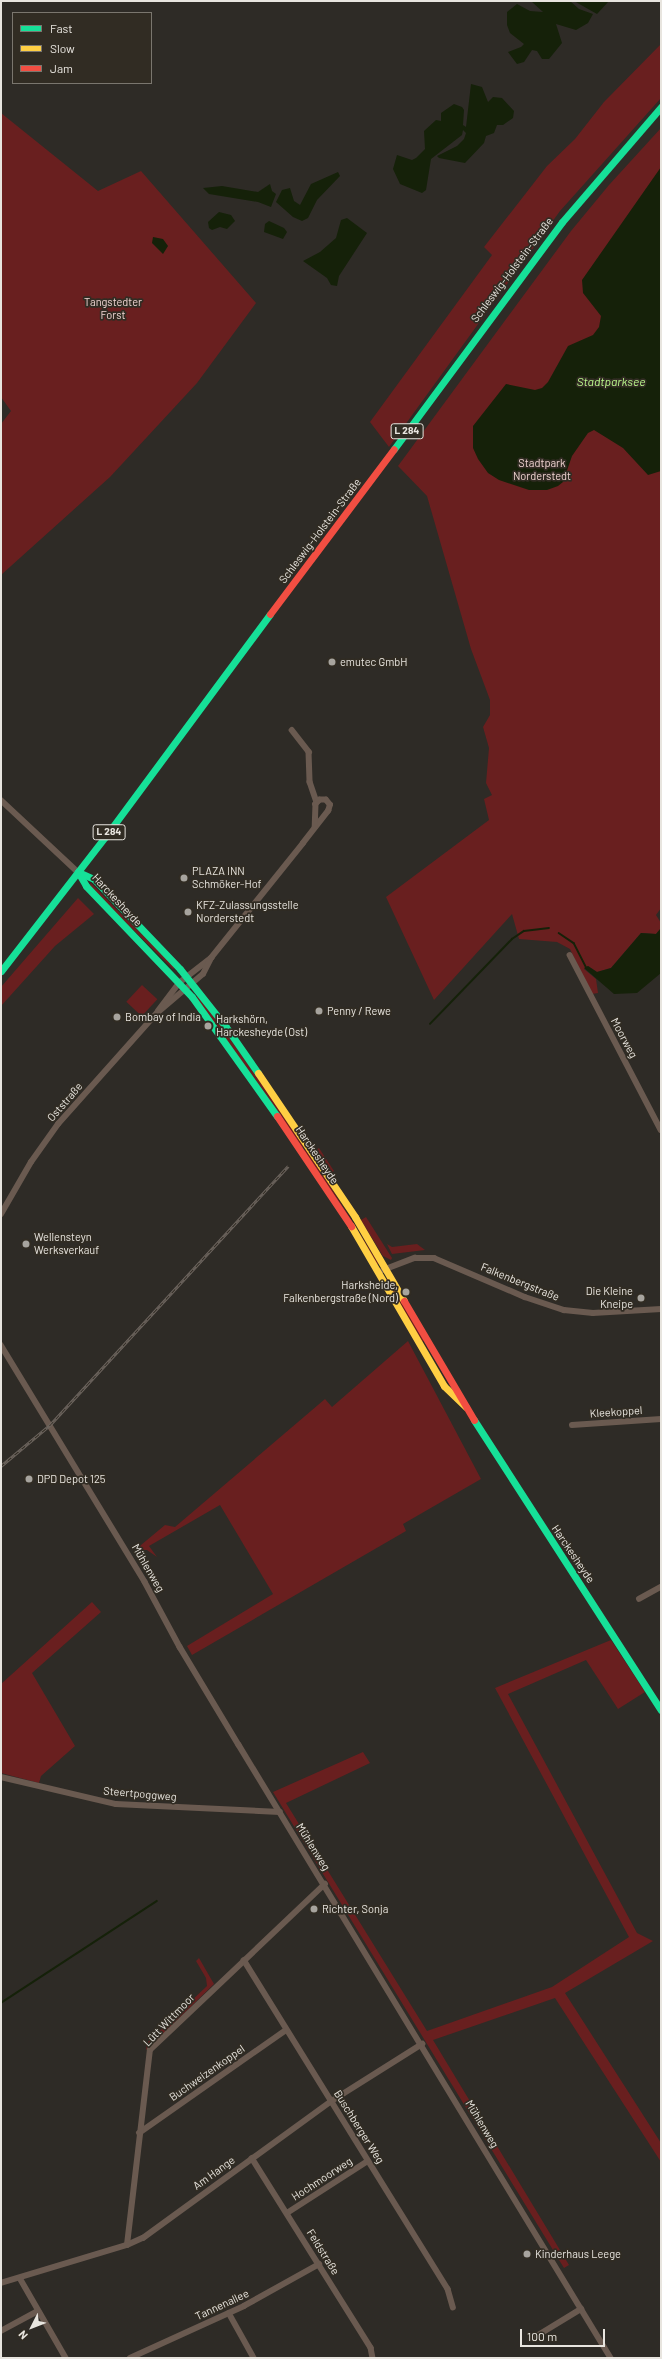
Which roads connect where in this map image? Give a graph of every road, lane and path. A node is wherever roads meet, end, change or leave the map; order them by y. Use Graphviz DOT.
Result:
graph roads {
  1 [pos="661,107"];
  2 [pos="292,730"];
  3 [pos="1,800"];
  4 [pos="317,802"];
  5 [pos="315,827"];
  6 [pos="78,872"];
  7 [pos="570,955"];
  8 [pos="211,958"];
  9 [pos="1,972"];
  10 [pos="187,976"];
  11 [pos="179,983"];
  12 [pos="194,983"];
  13 [pos="186,990"];
  14 [pos="157,1013"];
  15 [pos="661,1130"];
  16 [pos="1,1214"];
  17 [pos="386,1268"];
  18 [pos="379,1273"];
  19 [pos="661,1309"];
  20 [pos="1,1345"];
  21 [pos="467,1409"];
  22 [pos="661,1419"];
  23 [pos="572,1425"];
  24 [pos="661,1588"];
  25 [pos="639,1599"];
  26 [pos="659,1701"];
  27 [pos="661,1710"];
  28 [pos="1,1777"];
  29 [pos="280,1812"];
  30 [pos="325,1884"];
  31 [pos="244,1960"];
  32 [pos="286,2030"];
  33 [pos="422,2044"];
  34 [pos="330,2102"];
  35 [pos="139,2133"];
  36 [pos="252,2158"];
  37 [pos="368,2161"];
  38 [pos="287,2213"];
  39 [pos="127,2245"];
  40 [pos="318,2264"];
  41 [pos="20,2278"];
  42 [pos="1,2283"];
  43 [pos="453,2307"];
  44 [pos="581,2309"];
  45 [pos="38,2311"];
  46 [pos="229,2313"];
  47 [pos="1,2332"];
  48 [pos="535,2337"];
  49 [pos="66,2358"];
  50 [pos="130,2358"];
  51 [pos="254,2358"];
  52 [pos="373,2358"];
  53 [pos="611,2358"];
  1 -- 6 [label="main road, Schleswig-Holstein-Straße / L 284"];
  2 -- 4 [label="street"];
  3 -- 6 [label="street"];
  4 -- 5 [label="street"];
  4 -- 5 [label="street, Oststraße"];
  5 -- 8 [label="street, Oststraße"];
  6 -- 9 [label="main road, Schleswig-Holstein-Straße / L 284"];
  6 -- 10 [label="main road, Harckesheyde"];
  6 -- 11 [label="main road, Harckesheyde"];
  7 -- 15 [label="street, Moorweg"];
  8 -- 10 [label="street, Oststraße"];
  8 -- 12 [label="street, Oststraße"];
  10 -- 11 [label="street, Oststraße"];
  10 -- 12 [label="main road, Harckesheyde"];
  11 -- 13 [label="main road, Harckesheyde"];
  11 -- 14 [label="street, Oststraße"];
  12 -- 13 [label="street, Oststraße"];
  12 -- 17 [label="main road, Harckesheyde"];
  13 -- 14 [label="street, Oststraße"];
  13 -- 18 [label="main road, Harckesheyde"];
  14 -- 16 [label="street, Oststraße"];
  17 -- 18 [label="street, Falkenbergstraße"];
  17 -- 19 [label="street, Falkenbergstraße"];
  17 -- 21 [label="main road, Harckesheyde"];
  18 -- 21 [label="main road, Harckesheyde"];
  20 -- 29 [label="street, Mühlenweg"];
  21 -- 26 [label="main road, Harckesheyde"];
  22 -- 23 [label="street, Kleekoppel"];
  24 -- 25 [label="street"];
  26 -- 27 [label="main road, Harckesheyde"];
  28 -- 29 [label="street, Steertpoggweg"];
  29 -- 30 [label="street, Mühlenweg"];
  30 -- 31 [label="street, Lütt Wittmoor"];
  30 -- 33 [label="street, Mühlenweg"];
  31 -- 32 [label="street, Buschberger Weg"];
  31 -- 35 [label="street, Lütt Wittmoor"];
  32 -- 34 [label="street, Buschberger Weg"];
  32 -- 35 [label="street, Buchweizenkoppel"];
  33 -- 34 [label="street, Am Hange"];
  33 -- 44 [label="street, Mühlenweg"];
  34 -- 36 [label="street, Am Hange"];
  34 -- 37 [label="street, Buschberger Weg"];
  35 -- 39 [label="street, Lütt Wittmoor"];
  36 -- 38 [label="street, Feldstraße"];
  36 -- 39 [label="street, Am Hange"];
  37 -- 38 [label="street, Hochmoorweg"];
  37 -- 43 [label="street, Buschberger Weg"];
  38 -- 40 [label="street, Feldstraße"];
  39 -- 41 [label="street, Am Hange"];
  40 -- 46 [label="street, Tannenallee"];
  40 -- 52 [label="street, Feldstraße"];
  41 -- 42 [label="street, Am Hange"];
  41 -- 45 [label="street"];
  44 -- 48 [label="street"];
  44 -- 53 [label="street, Mühlenweg"];
  45 -- 47 [label="street"];
  45 -- 49 [label="street"];
  46 -- 50 [label="street, Tannenallee"];
  46 -- 51 [label="street"];
}
